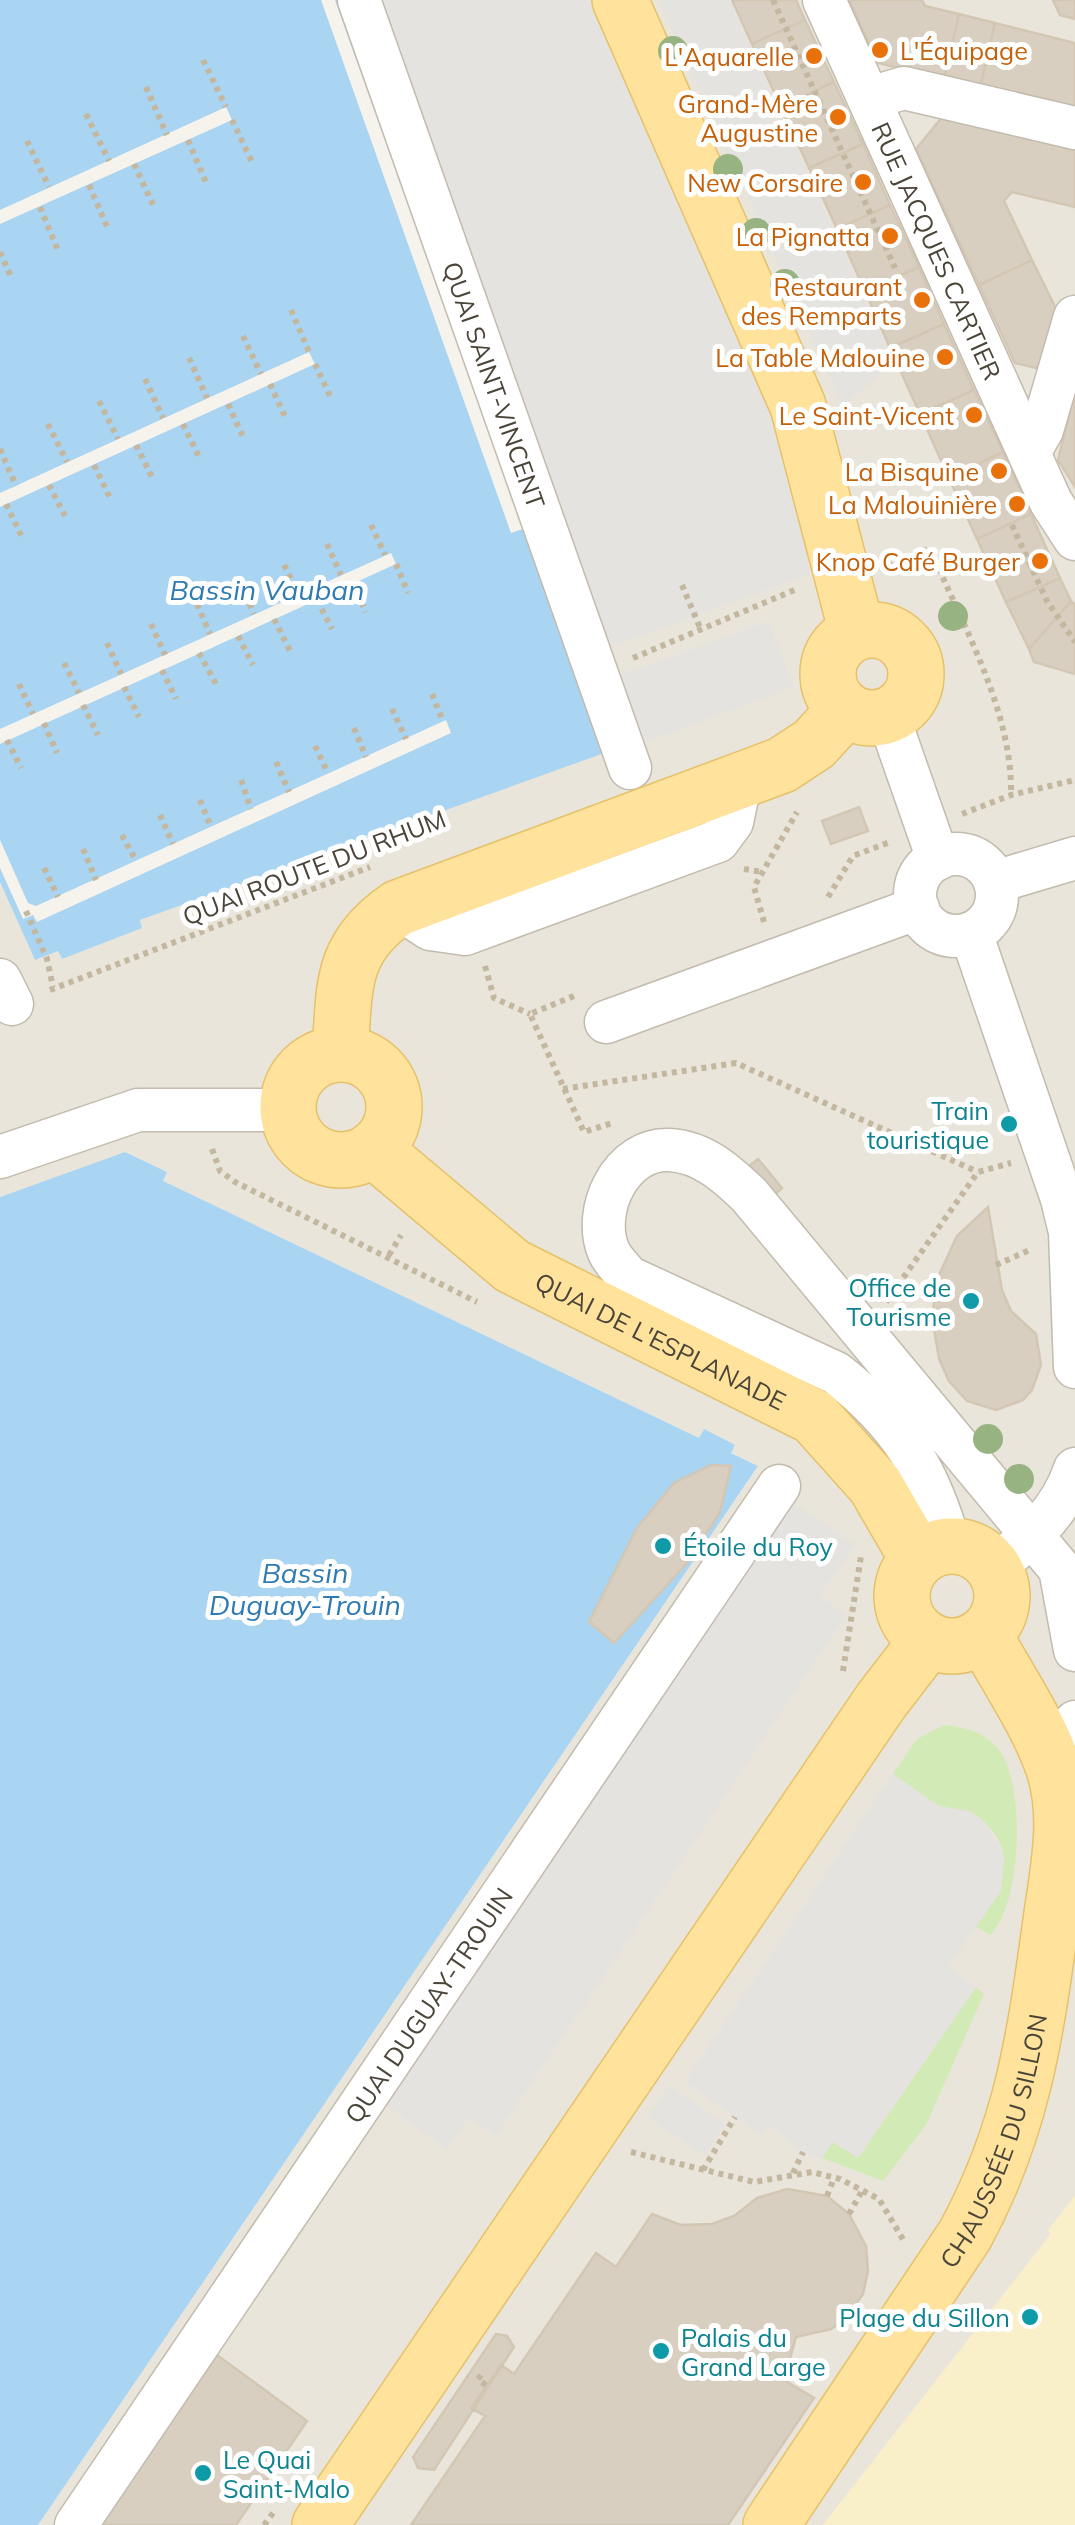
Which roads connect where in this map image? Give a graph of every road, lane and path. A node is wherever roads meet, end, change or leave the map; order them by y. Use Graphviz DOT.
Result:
graph roads {
  1 [pos="360,0"];
  2 [pos="620,0"];
  3 [pos="824,0"];
  4 [pos="204,60"];
  5 [pos="146,87"];
  6 [pos="870,98"];
  7 [pos="226,108"];
  8 [pos="86,114"];
  9 [pos="232,120"];
  10 [pos="1075,128"];
  11 [pos="167,134"];
  12 [pos="188,140"];
  13 [pos="27,141"];
  14 [pos="108,161"];
  15 [pos="134,164"];
  16 [pos="253,164"];
  17 [pos="89,184"];
  18 [pos="207,186"];
  19 [pos="50,188"];
  20 [pos="40,207"];
  21 [pos="155,209"];
  22 [pos="108,229"];
  23 [pos="0,252"];
  24 [pos="59,253"];
  25 [pos="11,277"];
  26 [pos="291,310"];
  27 [pos="1075,317"];
  28 [pos="243,336"];
  29 [pos="308,352"];
  30 [pos="189,358"];
  31 [pos="315,364"];
  32 [pos="261,374"];
  33 [pos="146,379"];
  34 [pos="270,384"];
  35 [pos="330,396"];
  36 [pos="207,398"];
  37 [pos="99,401"];
  38 [pos="228,404"];
  39 [pos="163,418"];
  40 [pos="286,419"];
  41 [pos="48,424"];
  42 [pos="183,424"];
  43 [pos="118,440"];
  44 [pos="244,440"];
  45 [pos="136,445"];
  46 [pos="0,449"];
  47 [pos="1029,453"];
  48 [pos="200,459"];
  49 [pos="67,462"];
  50 [pos="94,465"];
  51 [pos="153,478"];
  52 [pos="49,485"];
  53 [pos="16,486"];
  54 [pos="111,500"];
  55 [pos="6,504"];
  56 [pos="65,516"];
  57 [pos="372,525"];
  58 [pos="22,537"];
  59 [pos="1075,539"];
  60 [pos="327,544"];
  61 [pos="385,556"];
  62 [pos="876,558"];
  63 [pos="396,564"];
  64 [pos="284,565"];
  65 [pos="341,575"];
  66 [pos="353,584"];
  67 [pos="242,585"];
  68 [pos="682,585"];
  69 [pos="805,586"];
  70 [pos="408,593"];
  71 [pos="299,594"];
  72 [pos="317,600"];
  73 [pos="198,604"];
  74 [pos="366,612"];
  75 [pos="254,614"];
  76 [pos="274,619"];
  77 [pos="151,624"];
  78 [pos="332,629"];
  79 [pos="701,630"];
  80 [pos="857,632"];
  81 [pos="210,634"];
  82 [pos="238,636"];
  83 [pos="107,643"];
  84 [pos="290,650"];
  85 [pos="165,654"];
  86 [pos="199,654"];
  87 [pos="64,663"];
  88 [pos="253,665"];
  89 [pos="162,670"];
  90 [pos="600,672"];
  91 [pos="120,674"];
  92 [pos="19,684"];
  93 [pos="216,684"];
  94 [pos="124,687"];
  95 [pos="79,693"];
  96 [pos="432,694"];
  97 [pos="176,699"];
  98 [pos="83,706"];
  99 [pos="392,709"];
  100 [pos="867,712"];
  101 [pos="32,714"];
  102 [pos="139,717"];
  103 [pos="443,721"];
  104 [pos="44,723"];
  105 [pos="354,728"];
  106 [pos="98,735"];
  107 [pos="406,738"];
  108 [pos="8,740"];
  109 [pos="315,746"];
  110 [pos="58,753"];
  111 [pos="366,757"];
  112 [pos="276,762"];
  113 [pos="20,768"];
  114 [pos="630,768"];
  115 [pos="328,774"];
  116 [pos="241,780"];
  117 [pos="290,792"];
  118 [pos="1011,795"];
  119 [pos="200,800"];
  120 [pos="800,806"];
  121 [pos="252,808"];
  122 [pos="160,815"];
  123 [pos="211,827"];
  124 [pos="122,835"];
  125 [pos="173,844"];
  126 [pos="82,850"];
  127 [pos="938,858"];
  128 [pos="1075,858"];
  129 [pos="136,861"];
  130 [pos="44,868"];
  131 [pos="96,880"];
  132 [pos="996,882"];
  133 [pos="392,884"];
  134 [pos="58,897"];
  135 [pos="918,908"];
  136 [pos="26,910"];
  137 [pos="764,922"];
  138 [pos="970,934"];
  139 [pos="54,988"];
  140 [pos="6,992"];
  141 [pos="606,1022"];
  142 [pos="340,1053"];
  143 [pos="563,1089"];
  144 [pos="288,1110"];
  145 [pos="373,1149"];
  146 [pos="1046,1152"];
  147 [pos="0,1157"];
  148 [pos="220,1171"];
  149 [pos="978,1172"];
  150 [pos="389,1255"];
  151 [pos="876,1317"];
  152 [pos="1075,1367"];
  153 [pos="1075,1469"];
  154 [pos="779,1486"];
  155 [pos="857,1541"];
  156 [pos="975,1553"];
  157 [pos="984,1635"];
  158 [pos="928,1640"];
  159 [pos="1075,1650"];
  160 [pos="842,1673"];
  161 [pos="1064,1742"];
  162 [pos="1065,1896"];
  163 [pos="735,2118"];
  164 [pos="625,2151"];
  165 [pos="803,2152"];
  166 [pos="703,2170"];
  167 [pos="792,2174"];
  168 [pos="834,2178"];
  169 [pos="863,2189"];
  170 [pos="826,2196"];
  171 [pos="849,2214"];
  172 [pos="908,2247"];
  173 [pos="76,2525"];
  174 [pos="320,2525"];
  175 [pos="770,2525"];
  1 -- 90 [label="street, QUAI SAINT-VINCENT"];
  2 -- 80 [label="main road"];
  3 -- 6 [label="street, RUE JACQUES CARTIER"];
  4 -- 7 [label="path"];
  5 -- 11 [label="path"];
  6 -- 10 [label="street"];
  6 -- 47 [label="street, RUE JACQUES CARTIER"];
  8 -- 14 [label="path"];
  9 -- 16 [label="path"];
  12 -- 18 [label="path"];
  13 -- 19 [label="path"];
  15 -- 21 [label="path"];
  17 -- 22 [label="path"];
  20 -- 24 [label="path"];
  23 -- 25 [label="path"];
  26 -- 29 [label="path"];
  27 -- 47 [label="street"];
  28 -- 32 [label="path"];
  30 -- 36 [label="path"];
  31 -- 35 [label="path"];
  33 -- 39 [label="path"];
  34 -- 40 [label="path"];
  37 -- 43 [label="path"];
  38 -- 44 [label="path"];
  41 -- 49 [label="path"];
  42 -- 48 [label="path"];
  45 -- 51 [label="path"];
  46 -- 53 [label="path"];
  47 -- 59 [label="street, RUE JACQUES CARTIER"];
  50 -- 54 [label="path"];
  52 -- 56 [label="path"];
  55 -- 58 [label="path"];
  57 -- 61 [label="path"];
  60 -- 65 [label="path"];
  62 -- 118 [label="path"];
  63 -- 70 [label="path"];
  64 -- 71 [label="path"];
  66 -- 74 [label="path"];
  67 -- 75 [label="path"];
  68 -- 79 [label="path"];
  69 -- 79 [label="path"];
  72 -- 78 [label="path"];
  73 -- 81 [label="path"];
  76 -- 84 [label="path"];
  77 -- 85 [label="path"];
  79 -- 90 [label="path"];
  80 -- 100 [label="main road"];
  80 -- 100 [label="main road"];
  82 -- 88 [label="path"];
  83 -- 91 [label="path"];
  86 -- 93 [label="path"];
  87 -- 95 [label="path"];
  89 -- 97 [label="path"];
  90 -- 114 [label="street, QUAI SAINT-VINCENT"];
  92 -- 101 [label="path"];
  94 -- 102 [label="path"];
  96 -- 103 [label="path"];
  98 -- 106 [label="path"];
  99 -- 107 [label="path"];
  100 -- 127 [label="street"];
  100 -- 133 [label="main road"];
  104 -- 110 [label="path"];
  105 -- 111 [label="path"];
  108 -- 113 [label="path"];
  109 -- 115 [label="path"];
  112 -- 117 [label="path"];
  116 -- 121 [label="path"];
  119 -- 123 [label="path"];
  120 -- 137 [label="path"];
  122 -- 125 [label="path"];
  124 -- 129 [label="path"];
  126 -- 131 [label="path"];
  127 -- 132 [label="street"];
  127 -- 135 [label="street"];
  128 -- 132 [label="street"];
  130 -- 134 [label="path"];
  132 -- 138 [label="street"];
  133 -- 139 [label="path, QUAI ROUTE DU RHUM"];
  133 -- 142 [label="main road"];
  135 -- 138 [label="street"];
  135 -- 141 [label="street"];
  136 -- 139 [label="path"];
  138 -- 146 [label="street"];
  139 -- 140 [label="path, QUAI ROUTE DU RHUM"];
  142 -- 144 [label="main road"];
  142 -- 145 [label="main road"];
  143 -- 149 [label="path"];
  144 -- 145 [label="main road"];
  144 -- 147 [label="street"];
  145 -- 156 [label="main road, QUAI DE L'ESPLANADE"];
  146 -- 149 [label="path"];
  146 -- 152 [label="street"];
  148 -- 150 [label="path"];
  149 -- 151 [label="path"];
  153 -- 156 [label="street"];
  154 -- 173 [label="street, QUAI DUGUAY-TROUIN"];
  155 -- 160 [label="path"];
  156 -- 156 [label="street"];
  156 -- 157 [label="main road"];
  156 -- 158 [label="main road"];
  156 -- 159 [label="street"];
  157 -- 158 [label="main road"];
  157 -- 161 [label="main road, CHAUSSÉE DU SILLON"];
  158 -- 174 [label="main road"];
  161 -- 162 [label="main road, CHAUSSÉE DU SILLON"];
  162 -- 175 [label="main road, CHAUSSÉE DU SILLON"];
  163 -- 166 [label="path"];
  164 -- 166 [label="path"];
  165 -- 167 [label="path"];
  166 -- 167 [label="path"];
  167 -- 168 [label="path"];
  168 -- 169 [label="path"];
  168 -- 170 [label="path"];
  169 -- 171 [label="path"];
  169 -- 172 [label="path"];
}
